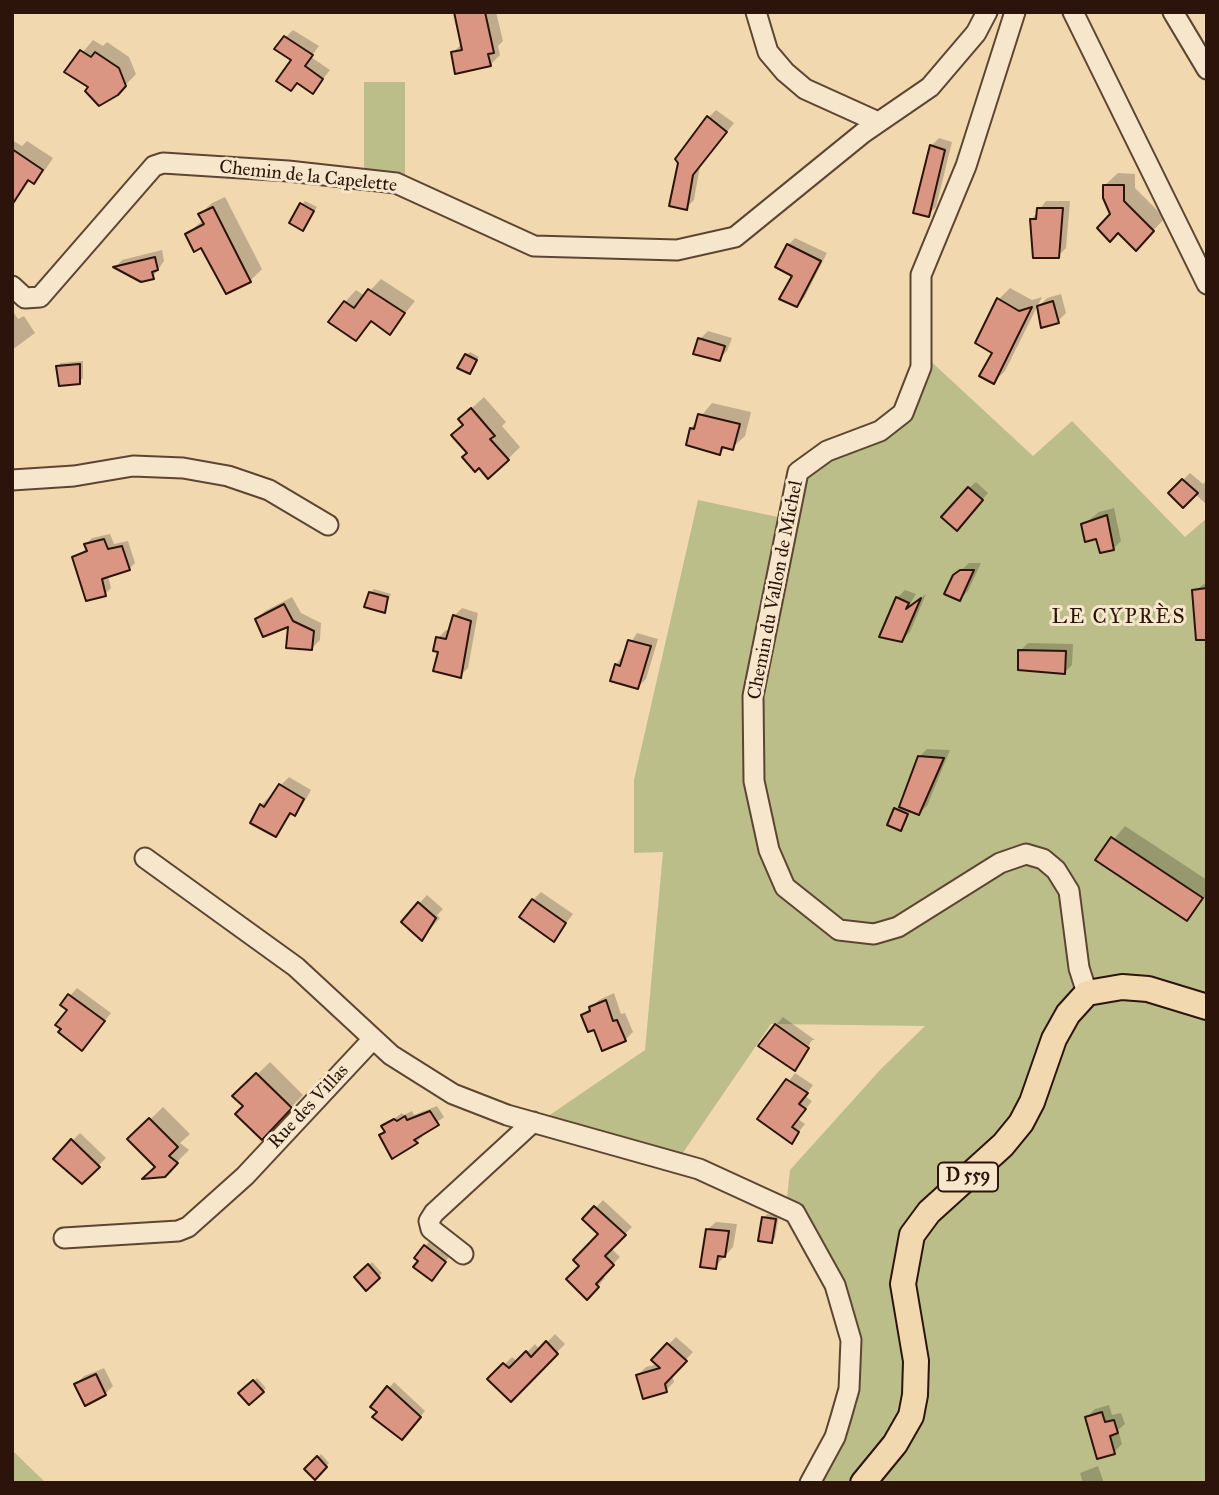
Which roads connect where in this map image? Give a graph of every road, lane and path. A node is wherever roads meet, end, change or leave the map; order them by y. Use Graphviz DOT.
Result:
graph roads {
  1 [pos="756,12"];
  2 [pos="987,12"];
  3 [pos="1015,12"];
  4 [pos="1073,12"];
  5 [pos="1173,12"];
  6 [pos="1207,69"];
  7 [pos="878,122"];
  8 [pos="1207,284"];
  9 [pos="12,286"];
  10 [pos="12,480"];
  11 [pos="328,524"];
  12 [pos="145,858"];
  13 [pos="1087,993"];
  14 [pos="1207,1007"];
  15 [pos="373,1039"];
  16 [pos="533,1122"];
  17 [pos="64,1238"];
  18 [pos="463,1254"];
  19 [pos="810,1483"];
  20 [pos="863,1483"];
  1 -- 7 [label="street"];
  2 -- 7 [label="street, Chemin de la Capelette"];
  3 -- 13 [label="street, Chemin du Vallon de Michel"];
  4 -- 8 [label="street"];
  5 -- 6 [label="street"];
  7 -- 9 [label="street, Chemin de la Capelette"];
  10 -- 11 [label="street"];
  12 -- 15 [label="street"];
  13 -- 14 [label="main road"];
  13 -- 20 [label="main road, D 559"];
  15 -- 16 [label="street"];
  15 -- 17 [label="street, Rue des Villas"];
  16 -- 18 [label="street"];
  16 -- 19 [label="street"];
}
